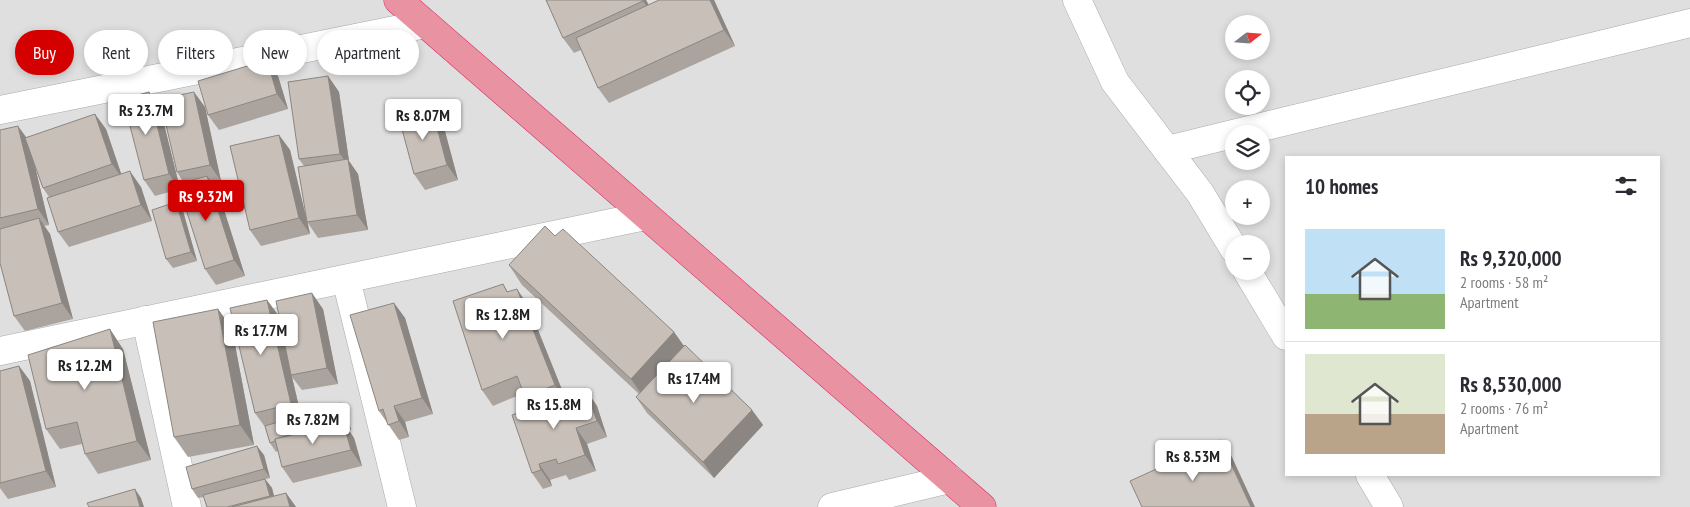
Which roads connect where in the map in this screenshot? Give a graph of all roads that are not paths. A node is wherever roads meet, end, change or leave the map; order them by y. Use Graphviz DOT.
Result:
graph roads {
  1 [pos="398,0"];
  2 [pos="1077,0"];
  3 [pos="1690,23"];
  4 [pos="425,24"];
  5 [pos="0,110"];
  6 [pos="1167,150"];
  7 [pos="645,216"];
  8 [pos="1226,235"];
  9 [pos="346,279"];
  10 [pos="1252,280"];
  11 [pos="146,320"];
  12 [pos="1285,334"];
  13 [pos="0,351"];
  14 [pos="1371,476"];
  15 [pos="950,479"];
  16 [pos="187,507"];
  17 [pos="402,507"];
  18 [pos="832,507"];
  19 [pos="982,507"];
  20 [pos="1389,507"];
  1 -- 4 [label="highway"];
  2 -- 6 [label="street"];
  3 -- 6 [label="street"];
  4 -- 5 [label="street"];
  4 -- 7 [label="highway"];
  6 -- 8 [label="street"];
  7 -- 9 [label="street"];
  7 -- 15 [label="highway"];
  9 -- 11 [label="street"];
  9 -- 17 [label="street"];
  10 -- 12 [label="street"];
  11 -- 13 [label="street"];
  11 -- 16 [label="street"];
  14 -- 20 [label="street"];
  15 -- 18 [label="street"];
  15 -- 19 [label="highway"];
}
